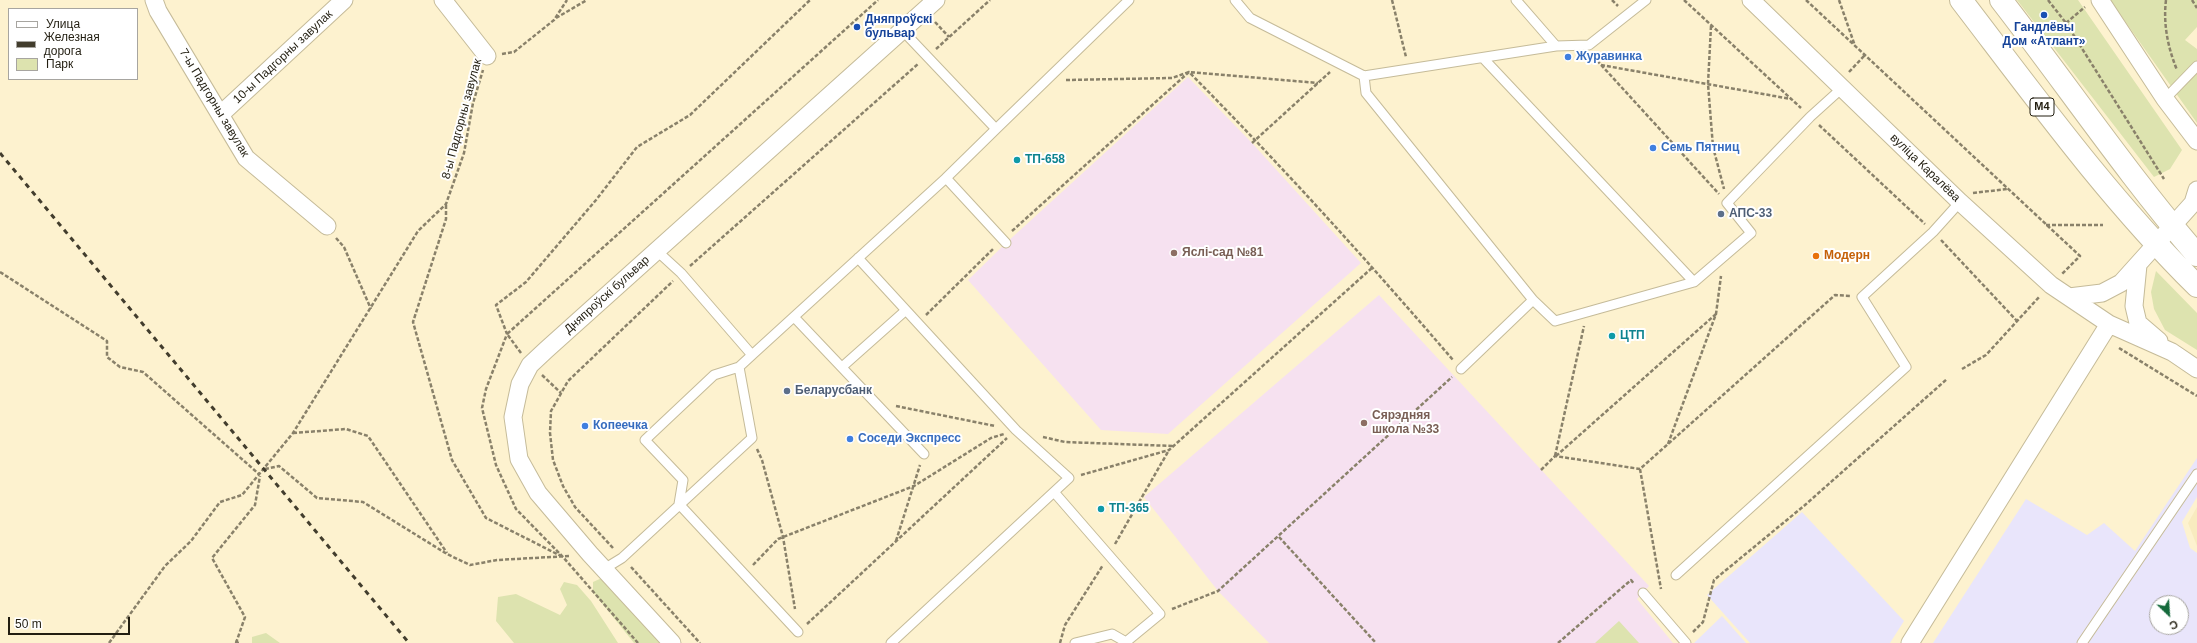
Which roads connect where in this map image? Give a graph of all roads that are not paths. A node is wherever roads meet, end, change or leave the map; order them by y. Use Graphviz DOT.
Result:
graph roads {
  1 [pos="154,0"];
  2 [pos="344,0"];
  3 [pos="443,0"];
  4 [pos="936,0"];
  5 [pos="1129,0"];
  6 [pos="1235,0"];
  7 [pos="1516,0"];
  8 [pos="1646,0"];
  9 [pos="1751,0"];
  10 [pos="1961,0"];
  11 [pos="2001,0"];
  12 [pos="2094,2"];
  13 [pos="903,31"];
  14 [pos="1556,46"];
  15 [pos="487,56"];
  16 [pos="1483,58"];
  17 [pos="2197,66"];
  18 [pos="1364,76"];
  19 [pos="1839,86"];
  20 [pos="2165,99"];
  21 [pos="221,114"];
  22 [pos="996,129"];
  23 [pos="2197,142"];
  24 [pos="946,178"];
  25 [pos="2196,198"];
  26 [pos="1960,202"];
  27 [pos="327,226"];
  28 [pos="2172,227"];
  29 [pos="1004,241"];
  30 [pos="2156,244"];
  31 [pos="657,251"];
  32 [pos="2197,255"];
  33 [pos="858,258"];
  34 [pos="2138,265"];
  35 [pos="1694,282"];
  36 [pos="2197,286"];
  37 [pos="2069,297"];
  38 [pos="1533,300"];
  39 [pos="905,311"];
  40 [pos="794,317"];
  41 [pos="2105,330"];
  42 [pos="2172,352"];
  43 [pos="752,355"];
  44 [pos="842,367"];
  45 [pos="739,368"];
  46 [pos="1460,369"];
  47 [pos="2197,370"];
  48 [pos="924,454"];
  49 [pos="2197,474"];
  50 [pos="1054,492"];
  51 [pos="679,504"];
  52 [pos="604,569"];
  53 [pos="1676,575"];
  54 [pos="1643,593"];
  55 [pos="798,632"];
  56 [pos="1685,642"];
  57 [pos="672,643"];
  58 [pos="891,643"];
  59 [pos="1075,643"];
  60 [pos="1126,643"];
  61 [pos="1910,643"];
  62 [pos="2082,643"];
  1 -- 21 [label="street, 7-ы Падгорны завулак"];
  2 -- 21 [label="street, 10-ы Падгорны завулак"];
  3 -- 15 [label="street"];
  4 -- 13 [label="street, Дняпроўскі бульвар"];
  5 -- 22 [label="lane"];
  6 -- 18 [label="lane"];
  7 -- 14 [label="lane"];
  8 -- 14 [label="lane"];
  9 -- 19 [label="street, вуліца Каралёва"];
  10 -- 30 [label="main road, М4"];
  11 -- 28 [label="main road, М4"];
  12 -- 20 [label="street"];
  13 -- 22 [label="lane"];
  13 -- 31 [label="street, Дняпроўскі бульвар"];
  14 -- 16 [label="lane"];
  16 -- 18 [label="lane"];
  16 -- 35 [label="lane"];
  17 -- 20 [label="lane"];
  18 -- 38 [label="lane"];
  19 -- 26 [label="street, вуліца Каралёва"];
  19 -- 35 [label="lane"];
  20 -- 23 [label="street"];
  21 -- 27 [label="street, 7-ы Падгорны завулак"];
  22 -- 24 [label="lane"];
  24 -- 29 [label="lane"];
  24 -- 33 [label="lane"];
  25 -- 28 [label="street"];
  26 -- 37 [label="street, вуліца Каралёва"];
  26 -- 53 [label="lane"];
  28 -- 30 [label="street"];
  28 -- 32 [label="main road, М4"];
  30 -- 34 [label="street"];
  30 -- 36 [label="main road, М4"];
  31 -- 43 [label="lane"];
  31 -- 52 [label="street, Дняпроўскі бульвар"];
  33 -- 39 [label="lane"];
  33 -- 40 [label="lane"];
  34 -- 37 [label="street"];
  34 -- 42 [label="street"];
  35 -- 38 [label="lane"];
  37 -- 41 [label="street, вуліца Каралёва"];
  38 -- 46 [label="lane"];
  39 -- 44 [label="lane"];
  39 -- 50 [label="lane"];
  40 -- 43 [label="lane"];
  40 -- 44 [label="lane"];
  41 -- 42 [label="street, вуліца Каралёва"];
  41 -- 61 [label="street"];
  42 -- 47 [label="street"];
  43 -- 45 [label="lane"];
  44 -- 48 [label="lane"];
  45 -- 51 [label="lane"];
  45 -- 51 [label="lane"];
  49 -- 62 [label="lane"];
  50 -- 58 [label="lane"];
  50 -- 60 [label="lane"];
  51 -- 52 [label="lane"];
  51 -- 55 [label="lane"];
  52 -- 57 [label="street, Дняпроўскі бульвар"];
  54 -- 56 [label="lane"];
  59 -- 60 [label="lane"];
}
